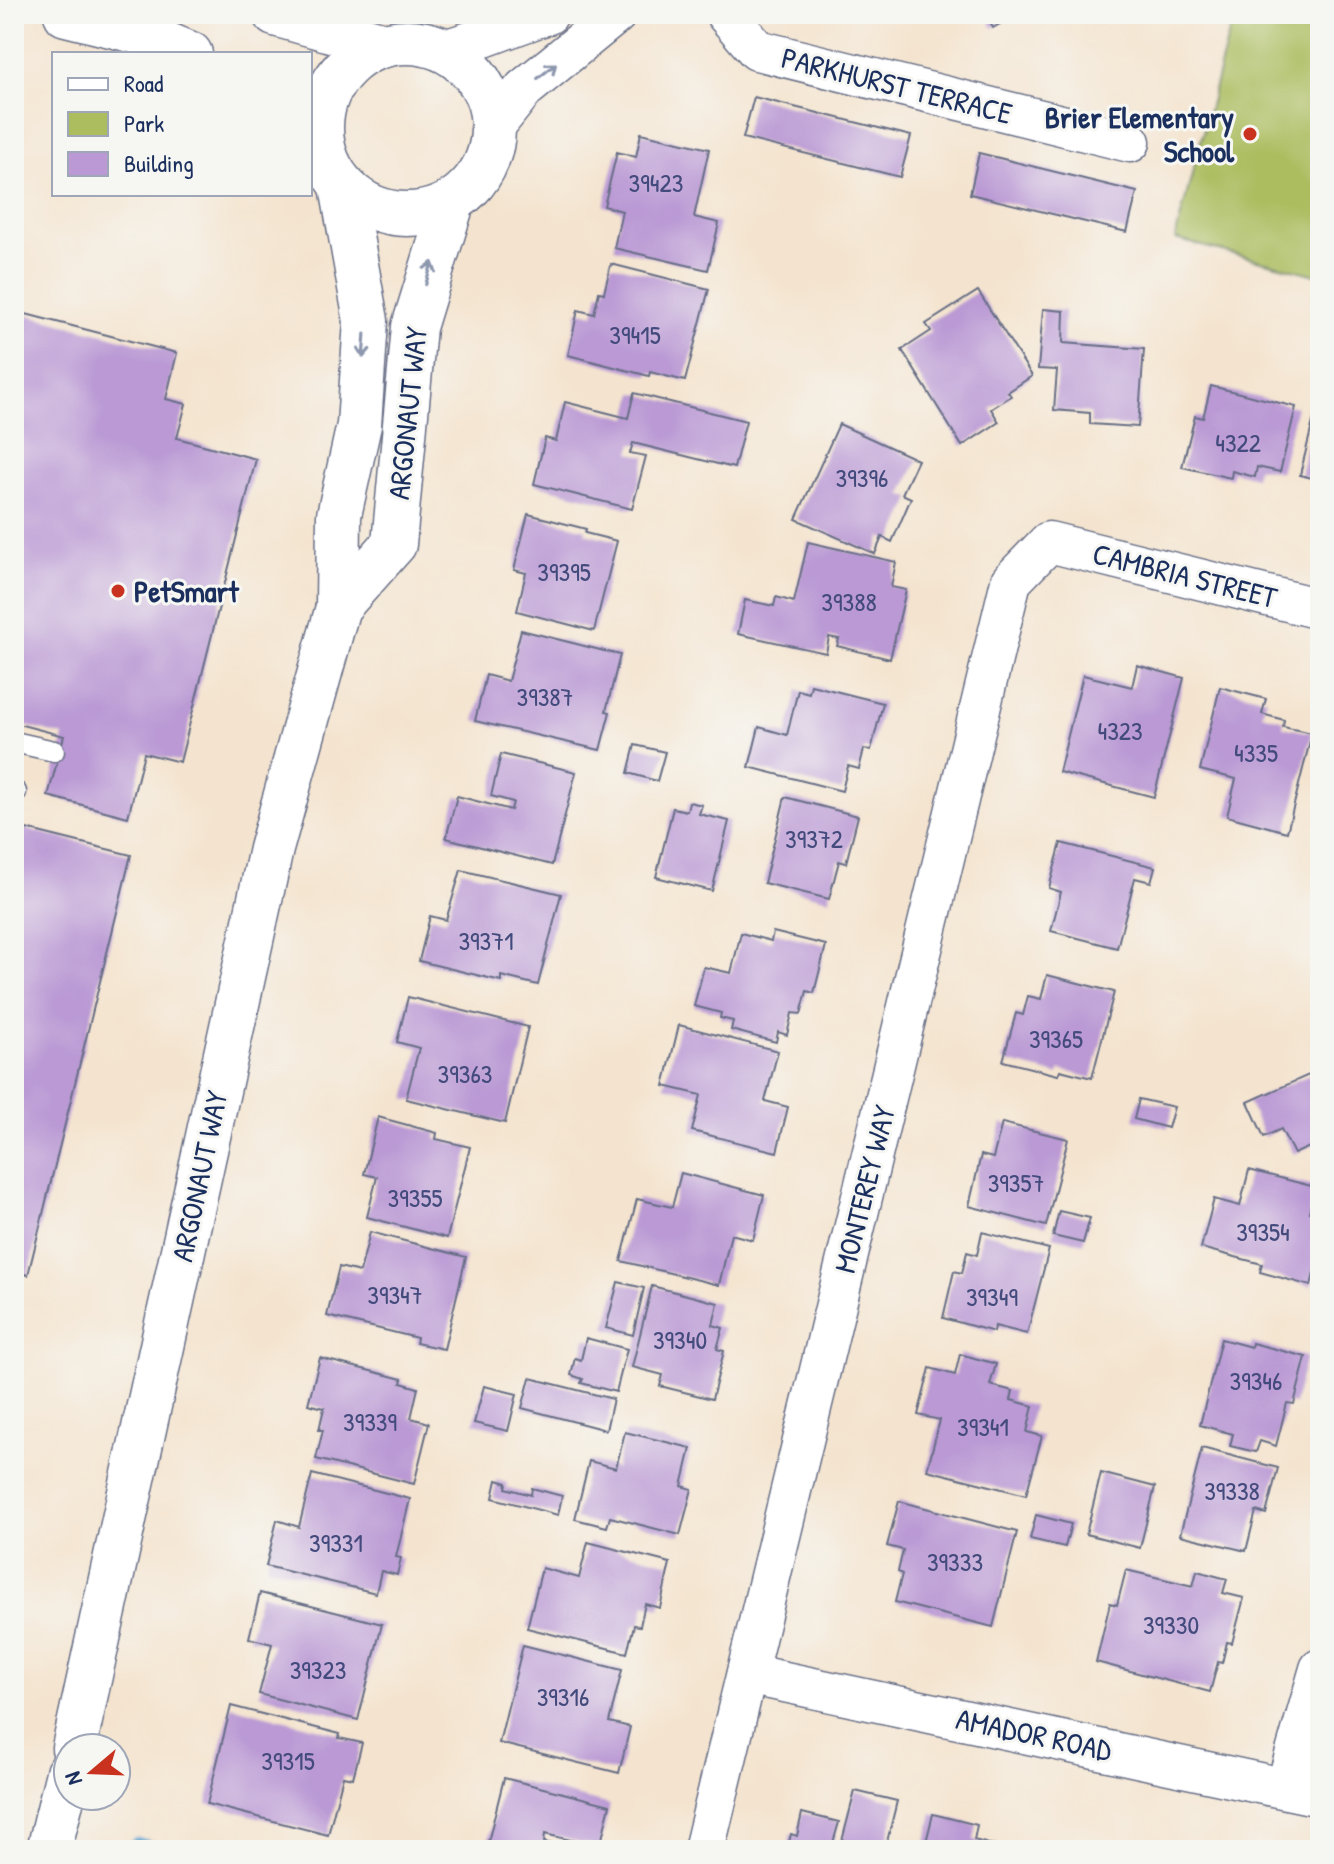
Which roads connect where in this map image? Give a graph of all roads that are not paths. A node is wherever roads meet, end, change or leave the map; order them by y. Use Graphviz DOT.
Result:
graph roads {
  1 [pos="66,14"];
  2 [pos="275,14"];
  3 [pos="548,14"];
  4 [pos="616,14"];
  5 [pos="726,14"];
  6 [pos="384,45"];
  7 [pos="443,50"];
  8 [pos="185,52"];
  9 [pos="494,127"];
  10 [pos="315,128"];
  11 [pos="1130,142"];
  12 [pos="342,186"];
  13 [pos="452,203"];
  14 [pos="1049,542"];
  15 [pos="338,607"];
  16 [pos="1320,609"];
  17 [pos="14,742"];
  18 [pos="54,751"];
  19 [pos="1320,1669"];
  20 [pos="747,1674"];
  21 [pos="78,1732"];
  22 [pos="1303,1791"];
  23 [pos="58,1812"];
  24 [pos="49,1850"];
  25 [pos="704,1850"];
  1 -- 8 [label="street"];
  2 -- 6 [label="street"];
  3 -- 7 [label="street"];
  9 -- 4 [label="street, one-way"];
  5 -- 11 [label="street, PARKHURST TERRACE"];
  6 -- 7 [label="street"];
  6 -- 10 [label="street"];
  7 -- 9 [label="street"];
  9 -- 13 [label="street"];
  10 -- 12 [label="street"];
  12 -- 13 [label="street"];
  12 -- 15 [label="street, ARGONAUT WAY, one-way"];
  15 -- 13 [label="street, ARGONAUT WAY, one-way"];
  14 -- 16 [label="street, CAMBRIA STREET"];
  14 -- 20 [label="street, MONTEREY WAY"];
  15 -- 21 [label="street, ARGONAUT WAY"];
  17 -- 18 [label="lane"];
  19 -- 22 [label="street"];
  20 -- 22 [label="street, AMADOR ROAD"];
  20 -- 25 [label="street, MONTEREY WAY"];
  23 -- 24 [label="street"];
}
